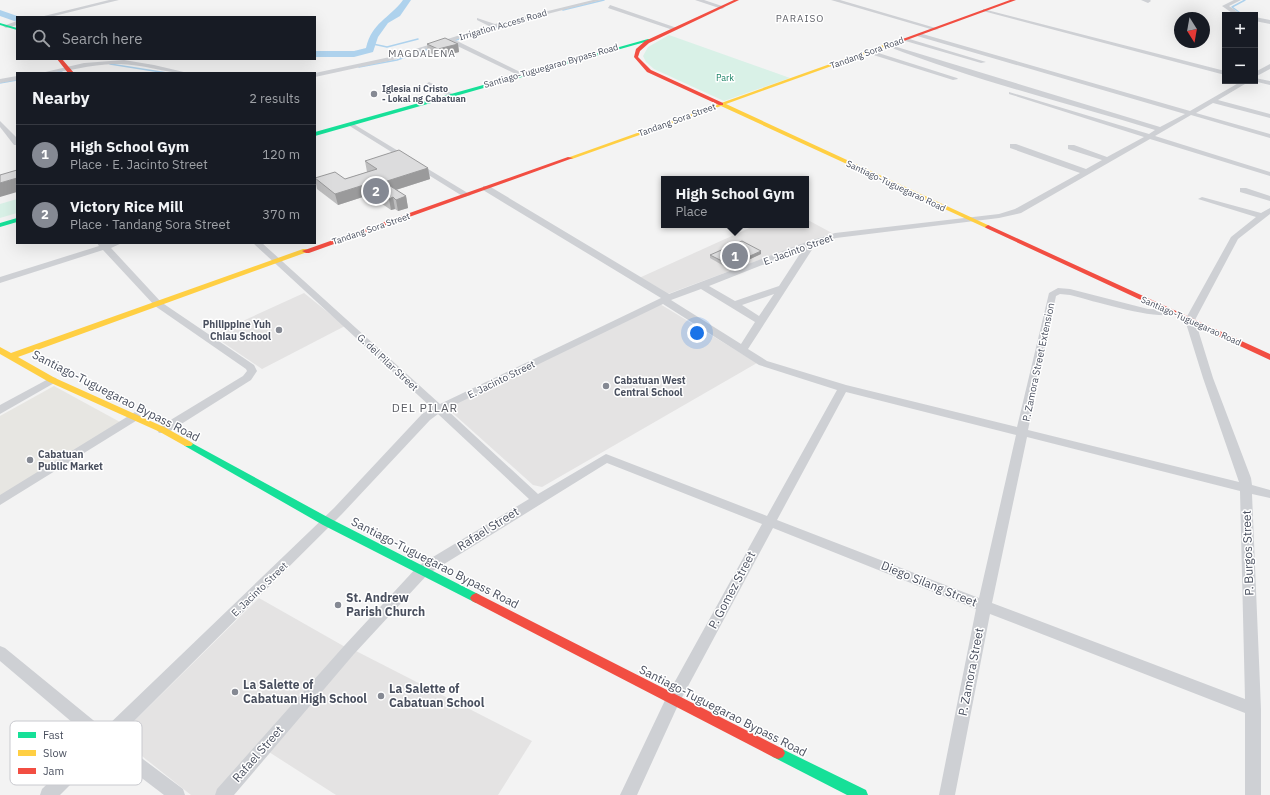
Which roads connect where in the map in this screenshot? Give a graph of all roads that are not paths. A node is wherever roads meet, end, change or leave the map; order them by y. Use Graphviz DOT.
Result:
graph roads {
  1 [pos="116,0"];
  2 [pos="599,0"];
  3 [pos="698,0"];
  4 [pos="737,0"];
  5 [pos="834,0"];
  6 [pos="1014,0"];
  7 [pos="1238,0"];
  8 [pos="610,6"];
  9 [pos="722,7"];
  10 [pos="985,10"];
  11 [pos="1234,12"];
  12 [pos="47,16"];
  13 [pos="479,19"];
  14 [pos="1258,20"];
  15 [pos="1270,22"];
  16 [pos="16,23"];
  17 [pos="3,25"];
  18 [pos="494,26"];
  19 [pos="16,29"];
  20 [pos="675,29"];
  21 [pos="936,29"];
  22 [pos="919,35"];
  23 [pos="904,39"];
  24 [pos="449,40"];
  25 [pos="650,40"];
  26 [pos="889,45"];
  27 [pos="869,52"];
  28 [pos="595,54"];
  29 [pos="619,58"];
  30 [pos="60,60"];
  31 [pos="983,62"];
  32 [pos="630,63"];
  33 [pos="1270,66"];
  34 [pos="69,71"];
  35 [pos="649,71"];
  36 [pos="56,72"];
  37 [pos="179,72"];
  38 [pos="1222,72"];
  39 [pos="1258,73"];
  40 [pos="316,74"];
  41 [pos="522,74"];
  42 [pos="16,78"];
  43 [pos="955,79"];
  44 [pos="0,81"];
  45 [pos="1258,81"];
  46 [pos="1270,83"];
  47 [pos="429,84"];
  48 [pos="1242,84"];
  49 [pos="1011,93"];
  50 [pos="451,95"];
  51 [pos="1213,100"];
  52 [pos="720,104"];
  53 [pos="1189,114"];
  54 [pos="1270,116"];
  55 [pos="0,123"];
  56 [pos="350,124"];
  57 [pos="1162,130"];
  58 [pos="316,134"];
  59 [pos="1270,136"];
  60 [pos="1150,137"];
  61 [pos="15,138"];
  62 [pos="0,139"];
  63 [pos="1013,146"];
  64 [pos="1071,147"];
  65 [pos="1108,160"];
  66 [pos="1086,172"];
  67 [pos="1270,174"];
  68 [pos="486,188"];
  69 [pos="1243,190"];
  70 [pos="467,195"];
  71 [pos="1270,198"];
  72 [pos="1202,199"];
  73 [pos="1266,213"];
  74 [pos="16,220"];
  75 [pos="969,220"];
  76 [pos="0,224"];
  77 [pos="812,243"];
  78 [pos="258,244"];
  79 [pos="102,245"];
  80 [pos="276,262"];
  81 [pos="0,280"];
  82 [pos="701,285"];
  83 [pos="782,288"];
  84 [pos="666,299"];
  85 [pos="158,304"];
  86 [pos="736,304"];
  87 [pos="1172,312"];
  88 [pos="761,320"];
  89 [pos="1190,320"];
  90 [pos="0,350"];
  91 [pos="742,350"];
  92 [pos="11,356"];
  93 [pos="1270,357"];
  94 [pos="0,360"];
  95 [pos="52,380"];
  96 [pos="843,388"];
  97 [pos="438,409"];
  98 [pos="0,410"];
  99 [pos="135,416"];
  100 [pos="163,430"];
  101 [pos="1023,433"];
  102 [pos="606,458"];
  103 [pos="1246,488"];
  104 [pos="1270,494"];
  105 [pos="536,499"];
  106 [pos="0,501"];
  107 [pos="769,521"];
  108 [pos="327,522"];
  109 [pos="423,570"];
  110 [pos="984,606"];
  111 [pos="0,652"];
  112 [pos="673,699"];
  113 [pos="1253,709"];
  114 [pos="82,721"];
  115 [pos="124,721"];
  116 [pos="142,768"];
  117 [pos="58,785"];
  118 [pos="48,795"];
  119 [pos="177,795"];
  120 [pos="223,795"];
  121 [pos="628,795"];
  122 [pos="861,795"];
  123 [pos="947,795"];
  124 [pos="1253,795"];
  1 -- 12 [label="street"];
  2 -- 18 [label="street, Irrigation Access Road"];
  3 -- 9 [label="street"];
  4 -- 9 [label="main road, Santiago-Tuguegarao Road"];
  5 -- 21 [label="street"];
  6 -- 10 [label="main road, Tandang Sora Road"];
  7 -- 11 [label="street"];
  8 -- 20 [label="street"];
  9 -- 20 [label="main road, Santiago-Tuguegarao Road"];
  10 -- 21 [label="main road, Tandang Sora Road"];
  10 -- 38 [label="street"];
  13 -- 18 [label="street"];
  14 -- 15 [label="street"];
  16 -- 17 [label="street"];
  17 -- 19 [label="main road"];
  18 -- 24 [label="street, Irrigation Access Road"];
  20 -- 25 [label="main road, Santiago-Tuguegarao Road"];
  21 -- 22 [label="main road, Tandang Sora Road"];
  22 -- 23 [label="main road, Tandang Sora Road"];
  22 -- 53 [label="street"];
  23 -- 26 [label="main road, Tandang Sora Road"];
  23 -- 31 [label="street"];
  24 -- 40 [label="street, Irrigation Access Road"];
  24 -- 41 [label="street"];
  25 -- 28 [label="main road, Santiago-Tuguegarao Bypass Road"];
  25 -- 35 [label="main road, Santiago-Tuguegarao Road"];
  26 -- 27 [label="main road, Tandang Sora Road"];
  26 -- 57 [label="street"];
  27 -- 43 [label="street"];
  27 -- 52 [label="main road, Tandang Sora Road"];
  28 -- 29 [label="main road"];
  28 -- 41 [label="main road, Santiago-Tuguegarao Bypass Road"];
  30 -- 34 [label="main road"];
  32 -- 35 [label="main road"];
  33 -- 39 [label="street"];
  34 -- 36 [label="street"];
  34 -- 37 [label="street"];
  35 -- 52 [label="main road, Santiago-Tuguegarao Road"];
  41 -- 50 [label="main road, Santiago-Tuguegarao Bypass Road"];
  42 -- 44 [label="street"];
  45 -- 46 [label="street"];
  47 -- 50 [label="street"];
  48 -- 51 [label="street, E. Jacinto Street"];
  49 -- 60 [label="street"];
  50 -- 56 [label="main road, Santiago-Tuguegarao Bypass Road"];
  51 -- 53 [label="street, E. Jacinto Street"];
  51 -- 54 [label="street"];
  52 -- 68 [label="main road, Tandang Sora Street"];
  52 -- 75 [label="main road, Santiago-Tuguegarao Road"];
  53 -- 57 [label="street, E. Jacinto Street"];
  53 -- 59 [label="street"];
  55 -- 61 [label="street"];
  56 -- 58 [label="main road, Santiago-Tuguegarao Bypass Road"];
  56 -- 70 [label="street"];
  57 -- 60 [label="street, E. Jacinto Street"];
  60 -- 65 [label="street, E. Jacinto Street"];
  60 -- 67 [label="street"];
  61 -- 62 [label="street"];
  63 -- 66 [label="street"];
  64 -- 65 [label="street"];
  65 -- 66 [label="street, E. Jacinto Street"];
  66 -- 75 [label="street, E. Jacinto Street"];
  68 -- 70 [label="main road, Tandang Sora Street"];
  68 -- 84 [label="street"];
  69 -- 71 [label="street"];
  70 -- 80 [label="main road, Tandang Sora Street"];
  72 -- 73 [label="street"];
  73 -- 89 [label="street"];
  74 -- 76 [label="main road"];
  75 -- 77 [label="street, E. Jacinto Street"];
  75 -- 87 [label="main road, Santiago-Tuguegarao Road"];
  77 -- 82 [label="street, E. Jacinto Street"];
  77 -- 83 [label="street"];
  78 -- 80 [label="street, G. del Pilar Street"];
  79 -- 81 [label="street"];
  79 -- 85 [label="street"];
  80 -- 85 [label="main road, Tandang Sora Street"];
  80 -- 97 [label="street, G. del Pilar Street"];
  82 -- 84 [label="street, E. Jacinto Street"];
  82 -- 86 [label="street"];
  83 -- 86 [label="street"];
  83 -- 88 [label="street"];
  84 -- 91 [label="street"];
  84 -- 97 [label="street, E. Jacinto Street"];
  85 -- 92 [label="main road, Tandang Sora Street"];
  85 -- 100 [label="street"];
  86 -- 88 [label="street"];
  87 -- 89 [label="main road, Santiago-Tuguegarao Road"];
  87 -- 101 [label="street, P. Zamora Street Extension"];
  88 -- 91 [label="street"];
  89 -- 93 [label="main road, Santiago-Tuguegarao Road"];
  89 -- 103 [label="street, P. Burgos Street"];
  90 -- 92 [label="main road, Santiago-Tuguegarao Bypass Road"];
  91 -- 96 [label="street"];
  92 -- 94 [label="street, Tandang Sora Street"];
  92 -- 95 [label="main road, Santiago-Tuguegarao Bypass Road"];
  95 -- 98 [label="street"];
  95 -- 99 [label="main road, Santiago-Tuguegarao Bypass Road"];
  96 -- 101 [label="street"];
  96 -- 107 [label="street, P. Gomez Street"];
  97 -- 105 [label="street, G. del Pilar Street"];
  97 -- 108 [label="street, E. Jacinto Street"];
  99 -- 100 [label="main road, Santiago-Tuguegarao Bypass Road"];
  99 -- 106 [label="street"];
  100 -- 108 [label="main road, Santiago-Tuguegarao Bypass Road"];
  101 -- 103 [label="street"];
  101 -- 110 [label="street, P. Zamora Street"];
  102 -- 105 [label="street, Rafael Street"];
  102 -- 107 [label="street, Diego Silang Street"];
  103 -- 104 [label="street"];
  103 -- 113 [label="street, P. Burgos Street"];
  105 -- 109 [label="street, Rafael Street"];
  107 -- 110 [label="street, Diego Silang Street"];
  107 -- 112 [label="street, P. Gomez Street"];
  108 -- 109 [label="main road, Santiago-Tuguegarao Bypass Road"];
  108 -- 115 [label="street, E. Jacinto Street"];
  109 -- 112 [label="main road, Santiago-Tuguegarao Bypass Road"];
  109 -- 120 [label="street, Rafael Street"];
  110 -- 113 [label="street, Diego Silang Street"];
  110 -- 123 [label="street, P. Zamora Street"];
  111 -- 114 [label="street"];
  112 -- 121 [label="street, P. Gomez Street"];
  112 -- 122 [label="main road, Santiago-Tuguegarao Bypass Road"];
  113 -- 124 [label="street, P. Burgos Street"];
  116 -- 119 [label="street"];
  117 -- 118 [label="street, E. Jacinto Street"];
}
